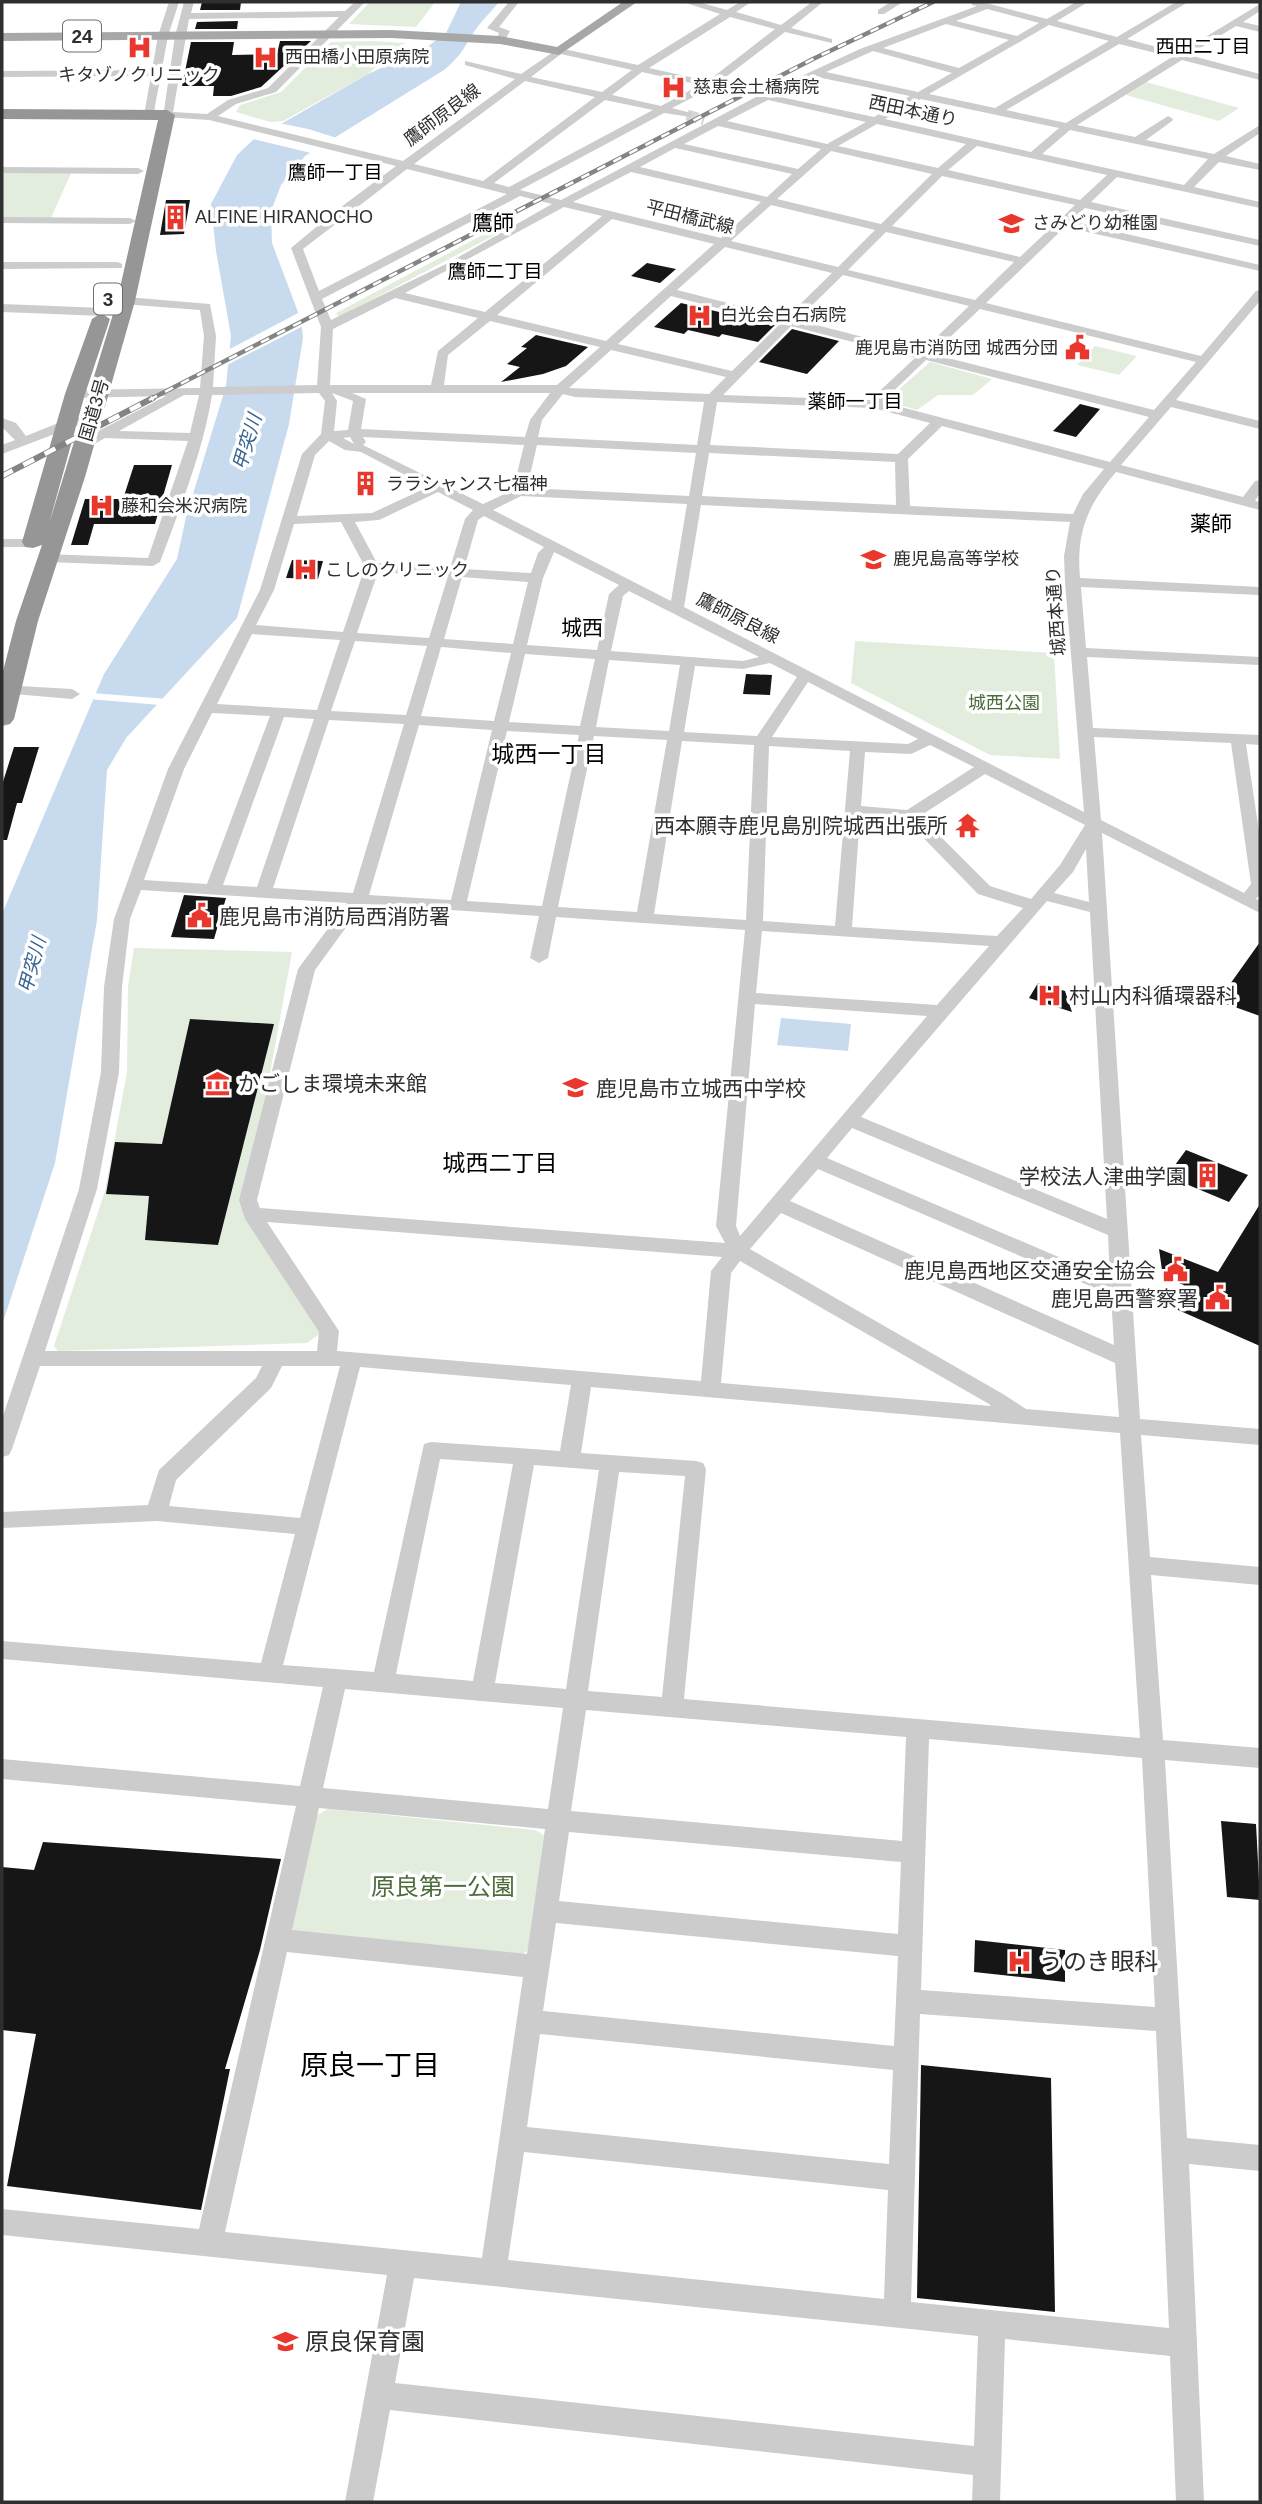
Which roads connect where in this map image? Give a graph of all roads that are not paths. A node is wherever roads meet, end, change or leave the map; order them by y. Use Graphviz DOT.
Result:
graph roads {
  1 [pos="174,2"];
  2 [pos="189,2"];
  3 [pos="360,2"];
  4 [pos="514,2"];
  5 [pos="631,2"];
  6 [pos="688,2"];
  7 [pos="746,2"];
  8 [pos="818,2"];
  9 [pos="898,2"];
  10 [pos="971,2"];
  11 [pos="1083,2"];
  12 [pos="1183,2"];
  13 [pos="986,4"];
  14 [pos="1260,7"];
  15 [pos="881,12"];
  16 [pos="729,13"];
  17 [pos="349,14"];
  18 [pos="186,16"];
  19 [pos="944,21"];
  20 [pos="1048,22"];
  21 [pos="1236,23"];
  22 [pos="783,29"];
  23 [pos="1260,29"];
  24 [pos="331,33"];
  25 [pos="163,36"];
  26 [pos="180,36"];
  27 [pos="2,37"];
  28 [pos="1018,39"];
  29 [pos="500,40"];
  30 [pos="1118,40"];
  31 [pos="828,41"];
  32 [pos="873,48"];
  33 [pos="559,51"];
  34 [pos="1180,56"];
  35 [pos="469,63"];
  36 [pos="639,69"];
  37 [pos="961,72"];
  38 [pos="156,73"];
  39 [pos="815,73"];
  40 [pos="2,74"];
  41 [pos="1260,77"];
  42 [pos="523,78"];
  43 [pos="710,84"];
  44 [pos="920,95"];
  45 [pos="603,96"];
  46 [pos="765,97"];
  47 [pos="663,108"];
  48 [pos="997,111"];
  49 [pos="2,114"];
  50 [pos="149,115"];
  51 [pos="167,115"];
  52 [pos="687,115"];
  53 [pos="208,117"];
  54 [pos="1168,119"];
  55 [pos="704,120"];
  56 [pos="875,120"];
  57 [pos="717,122"];
  58 [pos="1068,126"];
  59 [pos="1260,128"];
  60 [pos="1137,141"];
  61 [pos="975,142"];
  62 [pos="675,145"];
  63 [pos="829,147"];
  64 [pos="1034,155"];
  65 [pos="1216,158"];
  66 [pos="406,166"];
  67 [pos="1260,167"];
  68 [pos="630,168"];
  69 [pos="2,170"];
  70 [pos="941,171"];
  71 [pos="138,172"];
  72 [pos="801,173"];
  73 [pos="1115,173"];
  74 [pos="484,185"];
  75 [pos="1186,189"];
  76 [pos="513,192"];
  77 [pos="770,201"];
  78 [pos="561,204"];
  79 [pos="1084,204"];
  80 [pos="1260,205"];
  81 [pos="609,216"];
  82 [pos="2,220"];
  83 [pos="130,221"];
  84 [pos="1063,223"];
  85 [pos="884,228"];
  86 [pos="723,243"];
  87 [pos="1260,243"];
  88 [pos="1023,261"];
  89 [pos="2,266"];
  90 [pos="118,266"];
  91 [pos="1260,268"];
  92 [pos="840,272"];
  93 [pos="670,292"];
  94 [pos="394,294"];
  95 [pos="1260,294"];
  96 [pos="315,298"];
  97 [pos="126,301"];
  98 [pos="978,304"];
  99 [pos="2,307"];
  100 [pos="104,312"];
  101 [pos="487,317"];
  102 [pos="789,322"];
  103 [pos="327,327"];
  104 [pos="610,346"];
  105 [pos="923,356"];
  106 [pos="1204,360"];
  107 [pos="733,375"];
  108 [pos="437,388"];
  109 [pos="316,389"];
  110 [pos="382,389"];
  111 [pos="561,389"];
  112 [pos="208,391"];
  113 [pos="183,392"];
  114 [pos="99,393"];
  115 [pos="75,394"];
  116 [pos="710,398"];
  117 [pos="360,399"];
  118 [pos="1168,402"];
  119 [pos="873,404"];
  120 [pos="1157,415"];
  121 [pos="2,422"];
  122 [pos="939,422"];
  123 [pos="68,424"];
  124 [pos="1260,425"];
  125 [pos="93,432"];
  126 [pos="354,433"];
  127 [pos="327,435"];
  128 [pos="194,437"];
  129 [pos="22,440"];
  130 [pos="530,441"];
  131 [pos="702,448"];
  132 [pos="364,449"];
  133 [pos="2,450"];
  134 [pos="901,458"];
  135 [pos="1111,467"];
  136 [pos="1260,484"];
  137 [pos="438,487"];
  138 [pos="519,492"];
  139 [pos="694,500"];
  140 [pos="1254,504"];
  141 [pos="482,510"];
  142 [pos="903,510"];
  143 [pos="1078,517"];
  144 [pos="289,520"];
  145 [pos="347,520"];
  146 [pos="2,543"];
  147 [pos="553,545"];
  148 [pos="40,551"];
  149 [pos="372,567"];
  150 [pos="455,573"];
  151 [pos="536,578"];
  152 [pos="1072,582"];
  153 [pos="629,584"];
  154 [pos="1260,591"];
  155 [pos="677,609"];
  156 [pos="4,625"];
  157 [pos="247,629"];
  158 [pos="348,638"];
  159 [pos="435,643"];
  160 [pos="520,649"];
  161 [pos="1077,652"];
  162 [pos="604,654"];
  163 [pos="771,656"];
  164 [pos="1260,661"];
  165 [pos="688,662"];
  166 [pos="807,675"];
  167 [pos="6,689"];
  168 [pos="72,694"];
  169 [pos="207,708"];
  170 [pos="278,714"];
  171 [pos="321,717"];
  172 [pos="2,719"];
  173 [pos="412,722"];
  174 [pos="500,727"];
  175 [pos="587,732"];
  176 [pos="1086,732"];
  177 [pos="676,736"];
  178 [pos="930,738"];
  179 [pos="1238,739"];
  180 [pos="1260,740"];
  181 [pos="762,741"];
  182 [pos="858,747"];
  183 [pos="985,767"];
  184 [pos="851,810"];
  185 [pos="910,815"];
  186 [pos="1093,823"];
  187 [pos="134,884"];
  188 [pos="214,888"];
  189 [pos="264,890"];
  190 [pos="360,897"];
  191 [pos="1039,901"];
  192 [pos="458,904"];
  193 [pos="1253,904"];
  194 [pos="1097,909"];
  195 [pos="550,911"];
  196 [pos="645,918"];
  197 [pos="754,925"];
  198 [pos="843,933"];
  199 [pos="1003,942"];
  200 [pos="539,958"];
  201 [pos="748,999"];
  202 [pos="941,1011"];
  203 [pos="849,1120"];
  204 [pos="816,1161"];
  205 [pos="779,1204"];
  206 [pos="252,1214"];
  207 [pos="1119,1232"];
  208 [pos="738,1251"];
  209 [pos="1122,1292"];
  210 [pos="277,1357"];
  211 [pos="32,1358"];
  212 [pos="327,1358"];
  213 [pos="352,1359"];
  214 [pos="1126,1359"];
  215 [pos="582,1380"];
  216 [pos="710,1389"];
  217 [pos="1020,1415"];
  218 [pos="1131,1426"];
  219 [pos="1260,1437"];
  220 [pos="2,1449"];
  221 [pos="525,1456"];
  222 [pos="569,1460"];
  223 [pos="610,1463"];
  224 [pos="157,1513"];
  225 [pos="2,1520"];
  226 [pos="307,1527"];
  227 [pos="1139,1564"];
  228 [pos="1260,1576"];
  229 [pos="2,1650"];
  230 [pos="270,1673"];
  231 [pos="336,1679"];
  232 [pos="383,1683"];
  233 [pos="482,1691"];
  234 [pos="577,1700"];
  235 [pos="672,1708"];
  236 [pos="918,1729"];
  237 [pos="1153,1748"];
  238 [pos="1260,1758"];
  239 [pos="2,1769"];
  240 [pos="309,1797"];
  241 [pos="558,1818"];
  242 [pos="913,1853"];
  243 [pos="546,1911"];
  244 [pos="278,1940"];
  245 [pos="910,1946"];
  246 [pos="538,1967"];
  247 [pos="908,2001"];
  248 [pos="1166,2020"];
  249 [pos="531,2021"];
  250 [pos="906,2059"];
  251 [pos="514,2138"];
  252 [pos="1175,2150"];
  253 [pos="1260,2158"];
  254 [pos="901,2178"];
  255 [pos="2,2222"];
  256 [pos="209,2243"];
  257 [pos="403,2264"];
  258 [pos="494,2273"];
  259 [pos="897,2314"];
  260 [pos="992,2324"];
  261 [pos="1182,2343"];
  262 [pos="379,2395"];
  263 [pos="986,2462"];
  264 [pos="359,2502"];
  265 [pos="986,2502"];
  266 [pos="1190,2502"];
  1 -- 25 [label="street"];
  2 -- 18 [label="street"];
  3 -- 17 [label="street"];
  4 -- 29 [label="street"];
  5 -- 33 [label="main road"];
  6 -- 16 [label="street"];
  7 -- 16 [label="street"];
  8 -- 22 [label="street"];
  9 -- 15 [label="street"];
  10 -- 13 [label="street"];
  11 -- 20 [label="street"];
  12 -- 30 [label="street"];
  13 -- 19 [label="street"];
  13 -- 20 [label="street"];
  14 -- 21 [label="street"];
  16 -- 22 [label="street"];
  16 -- 36 [label="street"];
  17 -- 18 [label="street"];
  17 -- 24 [label="street"];
  18 -- 26 [label="street"];
  19 -- 28 [label="street"];
  19 -- 32 [label="street"];
  20 -- 28 [label="street"];
  20 -- 30 [label="street"];
  21 -- 23 [label="street"];
  21 -- 34 [label="street"];
  22 -- 31 [label="street"];
  22 -- 43 [label="street"];
  24 -- 26 [label="main road, 24"];
  24 -- 29 [label="main road, 24"];
  24 -- 53 [label="street"];
  25 -- 26 [label="main road, 24"];
  25 -- 27 [label="main road, 24"];
  25 -- 38 [label="street"];
  26 -- 51 [label="street"];
  28 -- 37 [label="street"];
  29 -- 33 [label="main road, 24"];
  30 -- 34 [label="street"];
  30 -- 48 [label="street"];
  32 -- 37 [label="street"];
  32 -- 39 [label="street"];
  33 -- 36 [label="street, 西田本通り"];
  33 -- 42 [label="street, 鷹師原良線"];
  34 -- 41 [label="street"];
  34 -- 58 [label="street"];
  35 -- 42 [label="street"];
  36 -- 43 [label="street, 西田本通り"];
  36 -- 45 [label="street"];
  37 -- 44 [label="street"];
  38 -- 40 [label="street"];
  38 -- 50 [label="street"];
  39 -- 44 [label="street"];
  39 -- 46 [label="street"];
  42 -- 45 [label="street"];
  42 -- 66 [label="street, 鷹師原良線"];
  43 -- 46 [label="street, 西田本通り"];
  43 -- 47 [label="street"];
  44 -- 48 [label="street"];
  44 -- 56 [label="street"];
  45 -- 47 [label="street"];
  45 -- 74 [label="street"];
  46 -- 56 [label="street, 西田本通り"];
  46 -- 57 [label="street"];
  47 -- 52 [label="street"];
  47 -- 76 [label="street"];
  48 -- 58 [label="street"];
  49 -- 50 [label="highway"];
  50 -- 51 [label="highway"];
  50 -- 71 [label="highway, 国道3号 / 3"];
  51 -- 53 [label="street, 平田橋武線"];
  51 -- 97 [label="highway, 国道3号 / 3"];
  53 -- 66 [label="street, 平田橋武線"];
  54 -- 60 [label="street"];
  55 -- 57 [label="street"];
  56 -- 61 [label="street, 西田本通り"];
  56 -- 63 [label="street"];
  57 -- 62 [label="street"];
  57 -- 63 [label="street"];
  58 -- 60 [label="street"];
  58 -- 64 [label="street"];
  59 -- 65 [label="street"];
  60 -- 65 [label="street"];
  61 -- 64 [label="street, 西田本通り"];
  61 -- 70 [label="street"];
  62 -- 68 [label="street"];
  62 -- 72 [label="street"];
  63 -- 70 [label="street"];
  63 -- 72 [label="street"];
  64 -- 73 [label="street, 西田本通り"];
  65 -- 67 [label="street"];
  65 -- 75 [label="street"];
  66 -- 74 [label="street, 平田橋武線"];
  66 -- 96 [label="street, 鷹師原良線"];
  68 -- 77 [label="street"];
  68 -- 78 [label="street"];
  69 -- 71 [label="street"];
  70 -- 79 [label="street"];
  70 -- 85 [label="street"];
  71 -- 83 [label="highway, 国道3号 / 3"];
  72 -- 77 [label="street"];
  73 -- 75 [label="street, 西田本通り"];
  73 -- 79 [label="street"];
  74 -- 76 [label="street, 平田橋武線"];
  75 -- 80 [label="street, 西田本通り"];
  76 -- 78 [label="street, 平田橋武線"];
  76 -- 96 [label="street"];
  77 -- 85 [label="street"];
  77 -- 86 [label="street"];
  78 -- 81 [label="street, 平田橋武線"];
  78 -- 94 [label="street"];
  79 -- 84 [label="street"];
  79 -- 87 [label="street"];
  81 -- 86 [label="street, 平田橋武線"];
  81 -- 101 [label="street"];
  82 -- 83 [label="street"];
  83 -- 90 [label="highway, 国道3号 / 3"];
  84 -- 88 [label="street"];
  84 -- 91 [label="street"];
  85 -- 88 [label="street"];
  85 -- 92 [label="street"];
  86 -- 92 [label="street, 平田橋武線"];
  86 -- 93 [label="street"];
  88 -- 98 [label="street"];
  89 -- 90 [label="street"];
  90 -- 100 [label="highway, 国道3号 / 3"];
  92 -- 98 [label="street, 平田橋武線"];
  92 -- 102 [label="street"];
  93 -- 102 [label="street"];
  93 -- 104 [label="street"];
  94 -- 101 [label="street"];
  94 -- 103 [label="street"];
  95 -- 106 [label="street, 城西本通り"];
  96 -- 103 [label="street, 鷹師原良線"];
  97 -- 112 [label="street"];
  97 -- 114 [label="highway, 国道3号 / 3"];
  98 -- 105 [label="street"];
  98 -- 106 [label="street, 平田橋武線"];
  99 -- 100 [label="street"];
  100 -- 115 [label="highway, 国道3号 / 3"];
  101 -- 104 [label="street"];
  101 -- 108 [label="street"];
  102 -- 105 [label="street"];
  102 -- 107 [label="street"];
  103 -- 109 [label="street, 鷹師原良線"];
  104 -- 107 [label="street"];
  104 -- 111 [label="street"];
  105 -- 119 [label="street"];
  105 -- 120 [label="street"];
  106 -- 118 [label="street, 城西本通り"];
  107 -- 116 [label="street"];
  108 -- 110 [label="street"];
  108 -- 111 [label="street"];
  109 -- 110 [label="street"];
  109 -- 112 [label="street"];
  109 -- 117 [label="street"];
  109 -- 127 [label="street, 鷹師原良線"];
  110 -- 117 [label="street"];
  111 -- 116 [label="street"];
  111 -- 130 [label="street"];
  112 -- 113 [label="street"];
  112 -- 128 [label="street"];
  113 -- 114 [label="street"];
  113 -- 125 [label="street"];
  114 -- 115 [label="street"];
  114 -- 125 [label="highway, 国道3号 / 3"];
  115 -- 123 [label="highway, 国道3号 / 3"];
  116 -- 119 [label="street"];
  116 -- 131 [label="street"];
  117 -- 126 [label="street"];
  118 -- 120 [label="street, 城西本通り"];
  118 -- 124 [label="street"];
  119 -- 122 [label="street"];
  120 -- 135 [label="street, 城西本通り"];
  121 -- 129 [label="street"];
  122 -- 134 [label="street"];
  122 -- 135 [label="street"];
  123 -- 125 [label="street"];
  123 -- 129 [label="street"];
  123 -- 148 [label="highway, 国道3号 / 3"];
  125 -- 128 [label="street"];
  125 -- 148 [label="highway, 国道3号 / 3"];
  126 -- 127 [label="street"];
  126 -- 130 [label="street"];
  126 -- 132 [label="street"];
  127 -- 132 [label="street, 鷹師原良線"];
  127 -- 144 [label="street"];
  128 -- 148 [label="street"];
  129 -- 133 [label="street"];
  130 -- 131 [label="street"];
  130 -- 138 [label="street"];
  131 -- 134 [label="street"];
  131 -- 139 [label="street"];
  132 -- 137 [label="street, 鷹師原良線"];
  134 -- 142 [label="street"];
  135 -- 140 [label="street"];
  135 -- 143 [label="street, 城西本通り"];
  136 -- 140 [label="street"];
  137 -- 141 [label="street, 鷹師原良線"];
  137 -- 145 [label="street"];
  138 -- 139 [label="street"];
  138 -- 141 [label="street"];
  139 -- 142 [label="street"];
  139 -- 155 [label="street"];
  141 -- 147 [label="street, 鷹師原良線"];
  141 -- 150 [label="street"];
  142 -- 143 [label="street"];
  143 -- 152 [label="street, 城西本通り"];
  144 -- 145 [label="street"];
  144 -- 157 [label="street"];
  145 -- 149 [label="street"];
  146 -- 148 [label="street"];
  147 -- 151 [label="street"];
  147 -- 153 [label="street, 鷹師原良線"];
  148 -- 156 [label="highway, 国道3号 / 3"];
  148 -- 167 [label="highway, 国道3号 / 3"];
  149 -- 150 [label="street"];
  149 -- 158 [label="street"];
  150 -- 151 [label="street"];
  150 -- 159 [label="street"];
  151 -- 160 [label="street"];
  152 -- 154 [label="street"];
  152 -- 161 [label="street, 城西本通り"];
  153 -- 155 [label="street, 鷹師原良線"];
  153 -- 162 [label="street"];
  155 -- 163 [label="street, 鷹師原良線"];
  157 -- 158 [label="street"];
  157 -- 169 [label="street"];
  158 -- 159 [label="street"];
  158 -- 171 [label="street"];
  159 -- 160 [label="street"];
  159 -- 173 [label="street"];
  160 -- 162 [label="street"];
  160 -- 174 [label="street"];
  161 -- 164 [label="street"];
  161 -- 176 [label="street, 城西本通り"];
  162 -- 165 [label="street"];
  162 -- 175 [label="street"];
  163 -- 165 [label="street"];
  163 -- 166 [label="street, 鷹師原良線"];
  165 -- 177 [label="street"];
  166 -- 178 [label="street, 鷹師原良線"];
  166 -- 181 [label="street"];
  167 -- 168 [label="street"];
  167 -- 172 [label="highway, 国道3号 / 3"];
  169 -- 170 [label="street"];
  169 -- 187 [label="street"];
  170 -- 171 [label="street"];
  170 -- 188 [label="street"];
  171 -- 173 [label="street"];
  171 -- 189 [label="street"];
  173 -- 174 [label="street"];
  173 -- 190 [label="street"];
  174 -- 175 [label="street"];
  174 -- 192 [label="street"];
  175 -- 177 [label="street"];
  175 -- 195 [label="street"];
  176 -- 179 [label="street"];
  176 -- 186 [label="street, 城西本通り"];
  177 -- 181 [label="street"];
  177 -- 196 [label="street"];
  178 -- 182 [label="street"];
  178 -- 183 [label="street, 鷹師原良線"];
  179 -- 180 [label="street"];
  179 -- 193 [label="street"];
  181 -- 182 [label="street"];
  181 -- 197 [label="street"];
  182 -- 184 [label="street"];
  183 -- 185 [label="street"];
  183 -- 186 [label="street, 鷹師原良線"];
  184 -- 185 [label="street"];
  184 -- 198 [label="street"];
  185 -- 191 [label="street"];
  186 -- 191 [label="street"];
  186 -- 193 [label="street, 鷹師原良線"];
  186 -- 194 [label="street, 城西本通り"];
  187 -- 188 [label="street"];
  187 -- 211 [label="street"];
  188 -- 189 [label="street"];
  189 -- 190 [label="street"];
  190 -- 192 [label="street"];
  190 -- 206 [label="street"];
  191 -- 194 [label="street"];
  191 -- 199 [label="street"];
  192 -- 195 [label="street"];
  194 -- 207 [label="street, 城西本通り"];
  195 -- 196 [label="street"];
  195 -- 200 [label="street"];
  196 -- 197 [label="street"];
  197 -- 198 [label="street"];
  197 -- 201 [label="street"];
  198 -- 199 [label="street"];
  199 -- 202 [label="street"];
  201 -- 202 [label="street"];
  201 -- 208 [label="street"];
  202 -- 203 [label="street"];
  203 -- 204 [label="street"];
  203 -- 207 [label="street"];
  204 -- 205 [label="street"];
  204 -- 209 [label="street"];
  205 -- 208 [label="street"];
  205 -- 214 [label="street"];
  206 -- 208 [label="street"];
  206 -- 212 [label="street"];
  207 -- 209 [label="street, 城西本通り"];
  208 -- 216 [label="street"];
  208 -- 217 [label="street"];
  209 -- 214 [label="street, 城西本通り"];
  210 -- 211 [label="street"];
  210 -- 212 [label="street"];
  210 -- 224 [label="street"];
  211 -- 220 [label="street"];
  212 -- 213 [label="street"];
  213 -- 215 [label="street"];
  213 -- 226 [label="street"];
  214 -- 218 [label="street, 城西本通り"];
  215 -- 216 [label="street"];
  215 -- 222 [label="street"];
  216 -- 217 [label="street"];
  217 -- 218 [label="street"];
  218 -- 219 [label="street"];
  218 -- 227 [label="street, 城西本通り"];
  221 -- 222 [label="street"];
  221 -- 232 [label="street"];
  221 -- 233 [label="street"];
  222 -- 223 [label="street"];
  223 -- 234 [label="street"];
  223 -- 235 [label="street"];
  224 -- 225 [label="street"];
  224 -- 226 [label="street"];
  226 -- 230 [label="street"];
  227 -- 228 [label="street"];
  227 -- 237 [label="street, 城西本通り"];
  229 -- 230 [label="street"];
  230 -- 231 [label="street"];
  231 -- 232 [label="street"];
  231 -- 240 [label="street"];
  232 -- 233 [label="street"];
  233 -- 234 [label="street"];
  234 -- 235 [label="street"];
  234 -- 241 [label="street"];
  235 -- 236 [label="street"];
  236 -- 237 [label="street"];
  236 -- 242 [label="street"];
  237 -- 238 [label="street"];
  237 -- 248 [label="street, 城西本通り"];
  239 -- 240 [label="street"];
  240 -- 241 [label="street"];
  240 -- 244 [label="street"];
  241 -- 242 [label="street"];
  241 -- 243 [label="street"];
  242 -- 245 [label="street"];
  243 -- 245 [label="street"];
  243 -- 246 [label="street"];
  244 -- 246 [label="street"];
  244 -- 256 [label="street"];
  245 -- 247 [label="street"];
  246 -- 249 [label="street"];
  247 -- 248 [label="street"];
  247 -- 250 [label="street"];
  248 -- 252 [label="street, 城西本通り"];
  249 -- 250 [label="street"];
  249 -- 251 [label="street"];
  250 -- 254 [label="street"];
  251 -- 254 [label="street"];
  251 -- 258 [label="street"];
  252 -- 253 [label="street"];
  252 -- 261 [label="street, 城西本通り"];
  254 -- 259 [label="street"];
  255 -- 256 [label="street"];
  256 -- 257 [label="street"];
  257 -- 258 [label="street"];
  257 -- 262 [label="street"];
  258 -- 259 [label="street"];
  259 -- 260 [label="street"];
  260 -- 261 [label="street"];
  260 -- 263 [label="street"];
  261 -- 266 [label="street, 城西本通り"];
  262 -- 263 [label="street"];
  262 -- 264 [label="street"];
  263 -- 265 [label="street"];
}
